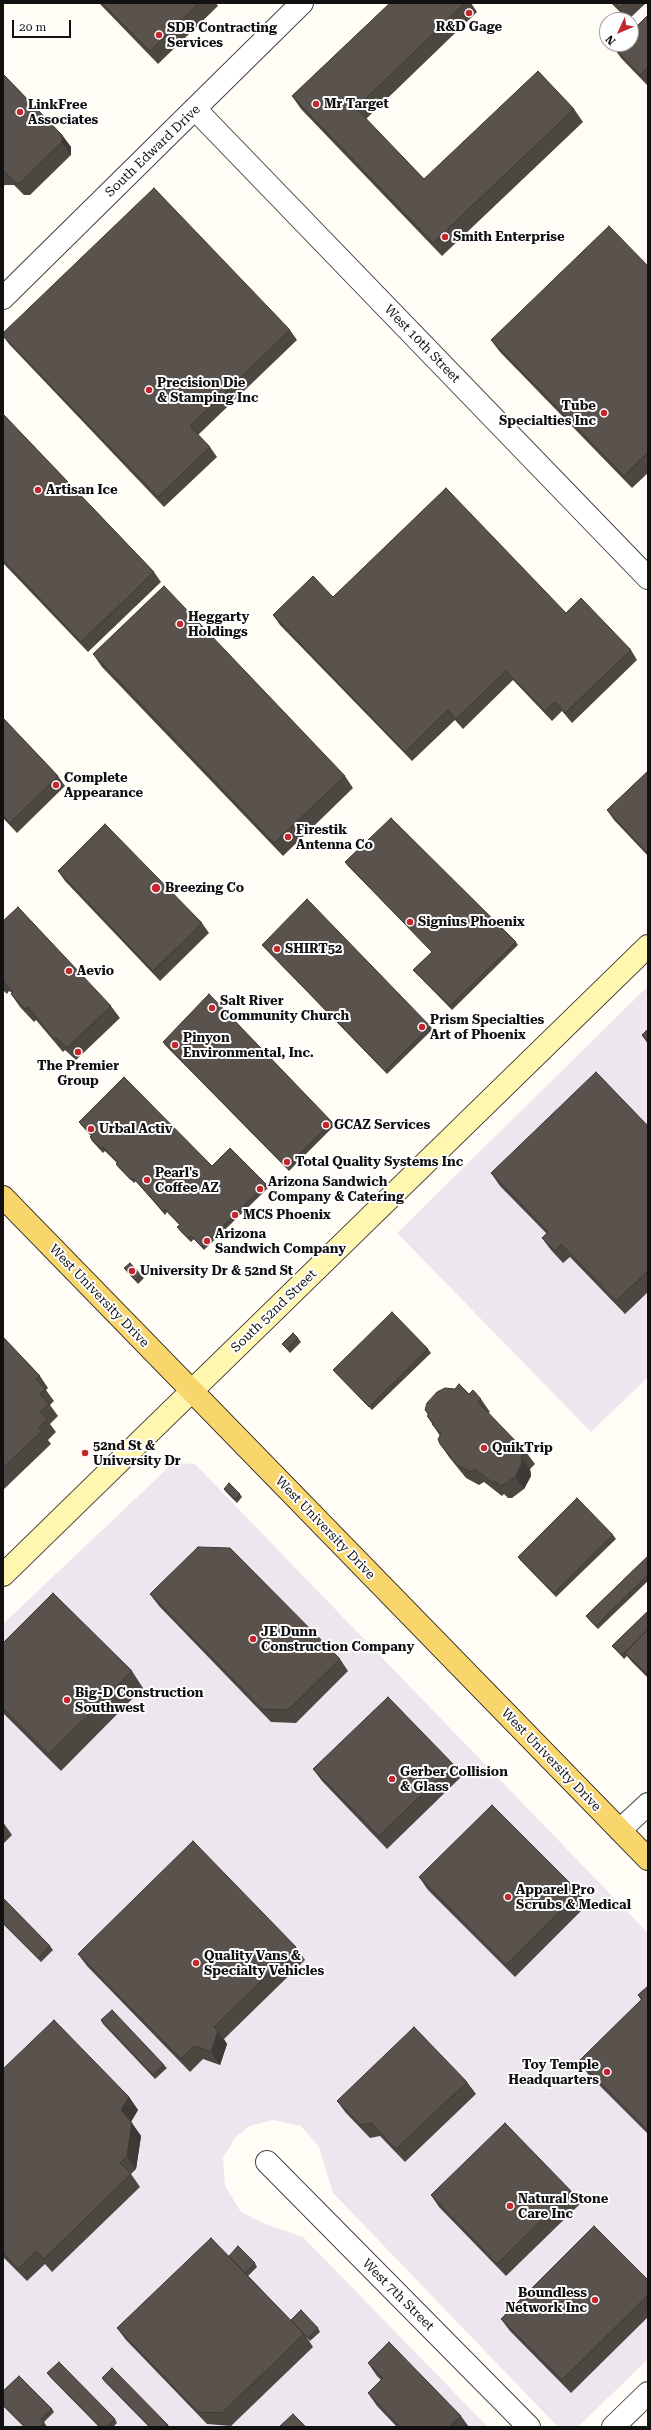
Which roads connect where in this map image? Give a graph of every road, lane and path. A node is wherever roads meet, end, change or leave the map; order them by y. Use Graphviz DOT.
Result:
graph roads {
  1 [pos="302,3"];
  2 [pos="196,110"];
  3 [pos="3,298"];
  4 [pos="648,578"];
  5 [pos="648,946"];
  6 [pos="3,1196"];
  7 [pos="192,1392"];
  8 [pos="3,1575"];
  9 [pos="648,1804"];
  10 [pos="620,1830"];
  11 [pos="648,1859"];
  12 [pos="267,2162"];
  13 [pos="648,2393"];
  14 [pos="529,2427"];
  15 [pos="613,2427"];
  1 -- 2 [label="street, South Edward Drive"];
  2 -- 3 [label="street, South Edward Drive"];
  2 -- 4 [label="street, West 10th Street"];
  5 -- 7 [label="main road, South 52nd Street"];
  6 -- 7 [label="main road, West University Drive"];
  7 -- 8 [label="main road, South 52nd Street"];
  7 -- 10 [label="main road, West University Drive"];
  9 -- 10 [label="street"];
  10 -- 11 [label="main road, West University Drive"];
  12 -- 14 [label="street, West 7th Street"];
  13 -- 15 [label="street"];
}
